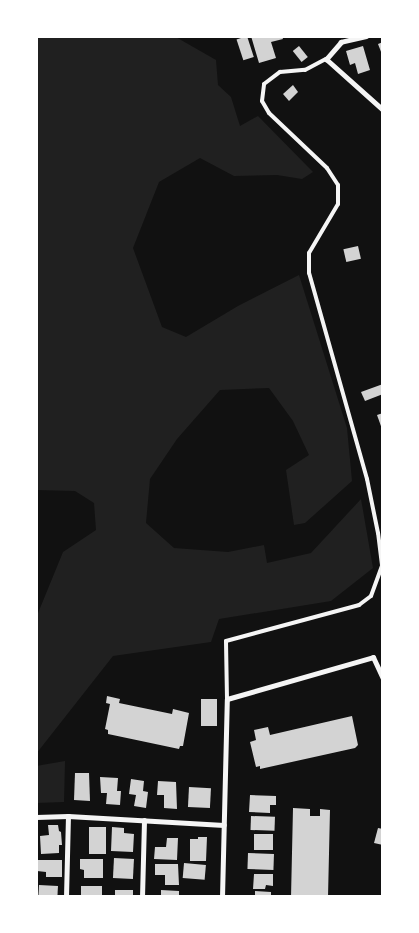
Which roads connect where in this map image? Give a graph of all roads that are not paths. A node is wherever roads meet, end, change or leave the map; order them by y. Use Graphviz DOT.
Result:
graph roads {
  1 [pos="366,36"];
  2 [pos="326,59"];
  3 [pos="383,110"];
  4 [pos="383,678"];
  5 [pos="227,699"];
  6 [pos="68,816"];
  7 [pos="36,817"];
  8 [pos="144,820"];
  9 [pos="224,824"];
  10 [pos="66,897"];
  11 [pos="142,897"];
  12 [pos="222,897"];
  1 -- 2 [label="street"];
  2 -- 3 [label="street"];
  2 -- 5 [label="lane"];
  4 -- 5 [label="street"];
  5 -- 9 [label="street"];
  6 -- 7 [label="street"];
  6 -- 8 [label="street"];
  6 -- 10 [label="street"];
  8 -- 9 [label="street"];
  8 -- 11 [label="street"];
  9 -- 12 [label="street"];
}
